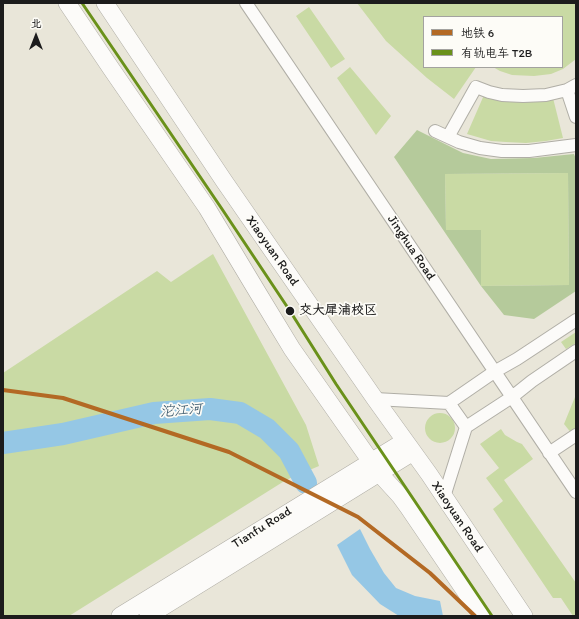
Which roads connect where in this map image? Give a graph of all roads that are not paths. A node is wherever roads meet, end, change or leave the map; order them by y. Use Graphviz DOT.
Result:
graph roads {
  1 [pos="68,3"];
  2 [pos="105,3"];
  3 [pos="246,3"];
  4 [pos="571,87"];
  5 [pos="576,117"];
  6 [pos="435,131"];
  7 [pos="448,137"];
  8 [pos="576,145"];
  9 [pos="576,320"];
  10 [pos="576,351"];
  11 [pos="494,372"];
  12 [pos="512,397"];
  13 [pos="375,399"];
  14 [pos="449,403"];
  15 [pos="466,427"];
  16 [pos="576,435"];
  17 [pos="409,446"];
  18 [pos="549,453"];
  19 [pos="375,467"];
  20 [pos="576,492"];
  21 [pos="444,497"];
  22 [pos="479,612"];
  23 [pos="120,616"];
  24 [pos="148,616"];
  25 [pos="524,616"];
  1 -- 19 [label="street"];
  2 -- 13 [label="street, Xiaoyuan Road"];
  3 -- 11 [label="street, Jinghua Road"];
  4 -- 5 [label="street"];
  4 -- 7 [label="street"];
  6 -- 7 [label="street"];
  7 -- 8 [label="street"];
  9 -- 11 [label="street"];
  10 -- 12 [label="street"];
  11 -- 12 [label="street, Jinghua Road"];
  11 -- 14 [label="street"];
  12 -- 15 [label="street"];
  12 -- 18 [label="street, Jinghua Road"];
  13 -- 14 [label="street"];
  13 -- 17 [label="street, Xiaoyuan Road"];
  14 -- 15 [label="street"];
  15 -- 21 [label="street"];
  16 -- 18 [label="street"];
  17 -- 19 [label="street, Tianfu Road"];
  17 -- 21 [label="street, Xiaoyuan Road"];
  18 -- 20 [label="street, Jinghua Road"];
  19 -- 22 [label="street"];
  19 -- 23 [label="street, Tianfu Road"];
  19 -- 24 [label="street, Tianfu Road"];
  21 -- 25 [label="street, Xiaoyuan Road"];
}
